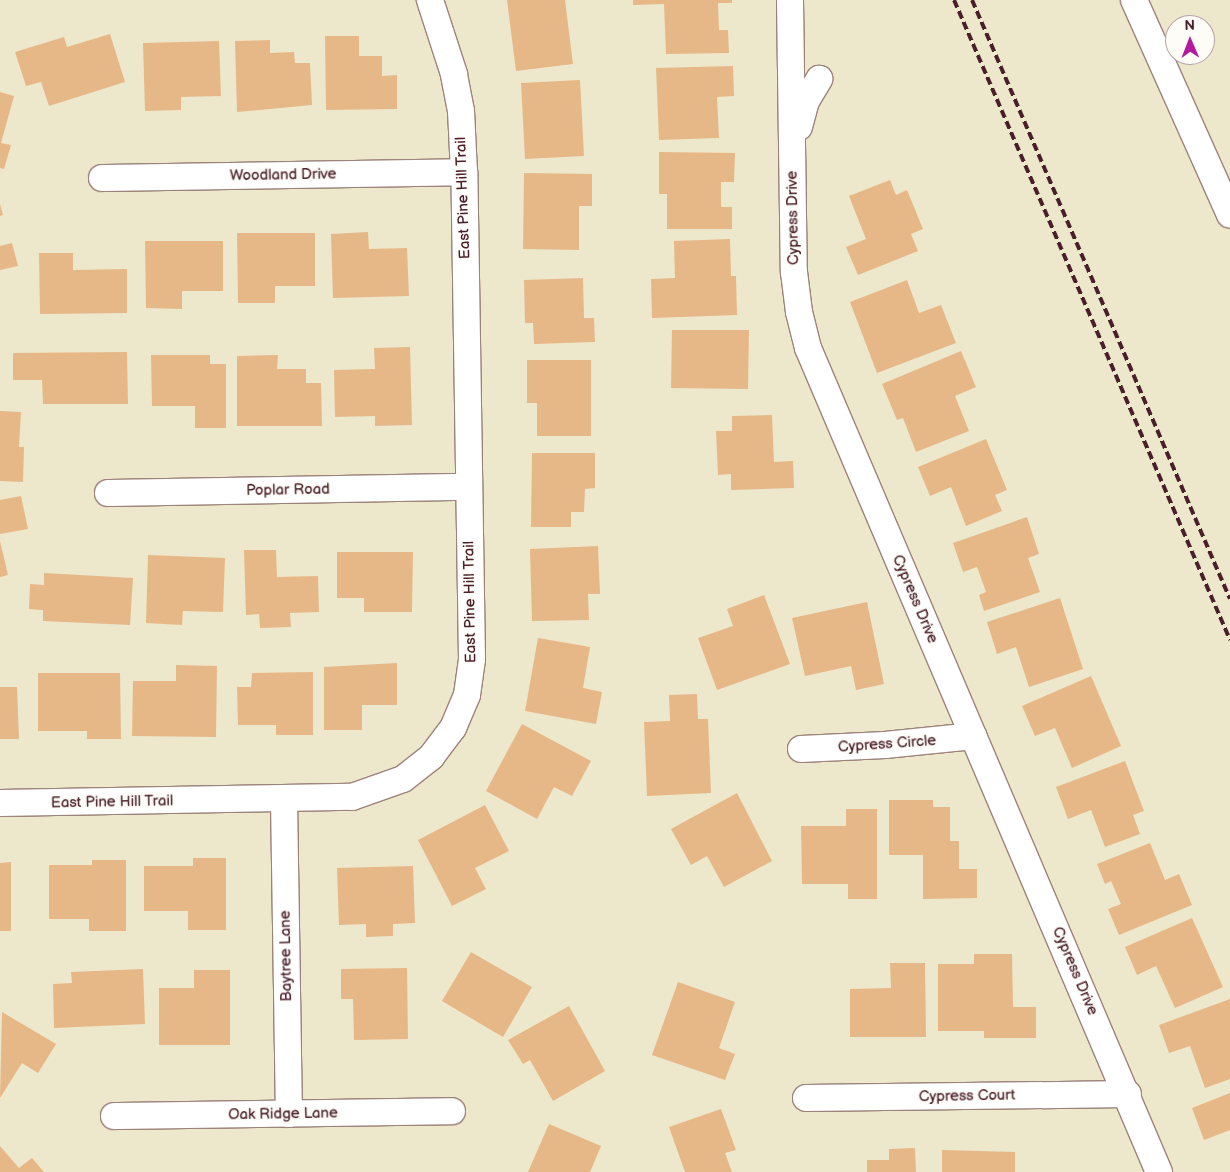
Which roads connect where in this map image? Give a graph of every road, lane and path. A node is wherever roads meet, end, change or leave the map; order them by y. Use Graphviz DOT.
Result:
graph roads {
  1 [pos="430,0"];
  2 [pos="790,0"];
  3 [pos="1134,0"];
  4 [pos="819,79"];
  5 [pos="792,165"];
  6 [pos="464,172"];
  7 [pos="102,178"];
  8 [pos="1230,215"];
  9 [pos="469,487"];
  10 [pos="108,493"];
  11 [pos="974,736"];
  12 [pos="801,749"];
  13 [pos="284,799"];
  14 [pos="0,803"];
  15 [pos="1128,1094"];
  16 [pos="806,1098"];
  17 [pos="452,1111"];
  18 [pos="289,1114"];
  19 [pos="114,1116"];
  20 [pos="1159,1172"];
  1 -- 6 [label="street, East Pine Hill Trail"];
  2 -- 5 [label="street, Cypress Drive"];
  3 -- 8 [label="street"];
  4 -- 5 [label="street"];
  5 -- 11 [label="street, Cypress Drive"];
  6 -- 7 [label="street, Woodland Drive"];
  6 -- 9 [label="street, East Pine Hill Trail"];
  9 -- 10 [label="street, Poplar Road"];
  9 -- 13 [label="street, East Pine Hill Trail"];
  11 -- 12 [label="street, Cypress Circle"];
  11 -- 15 [label="street, Cypress Drive"];
  13 -- 14 [label="street, East Pine Hill Trail"];
  13 -- 18 [label="street, Baytree Lane"];
  15 -- 16 [label="street, Cypress Court"];
  15 -- 20 [label="street, Cypress Drive"];
  17 -- 18 [label="street, Oak Ridge Lane"];
  18 -- 19 [label="street, Oak Ridge Lane"];
}
